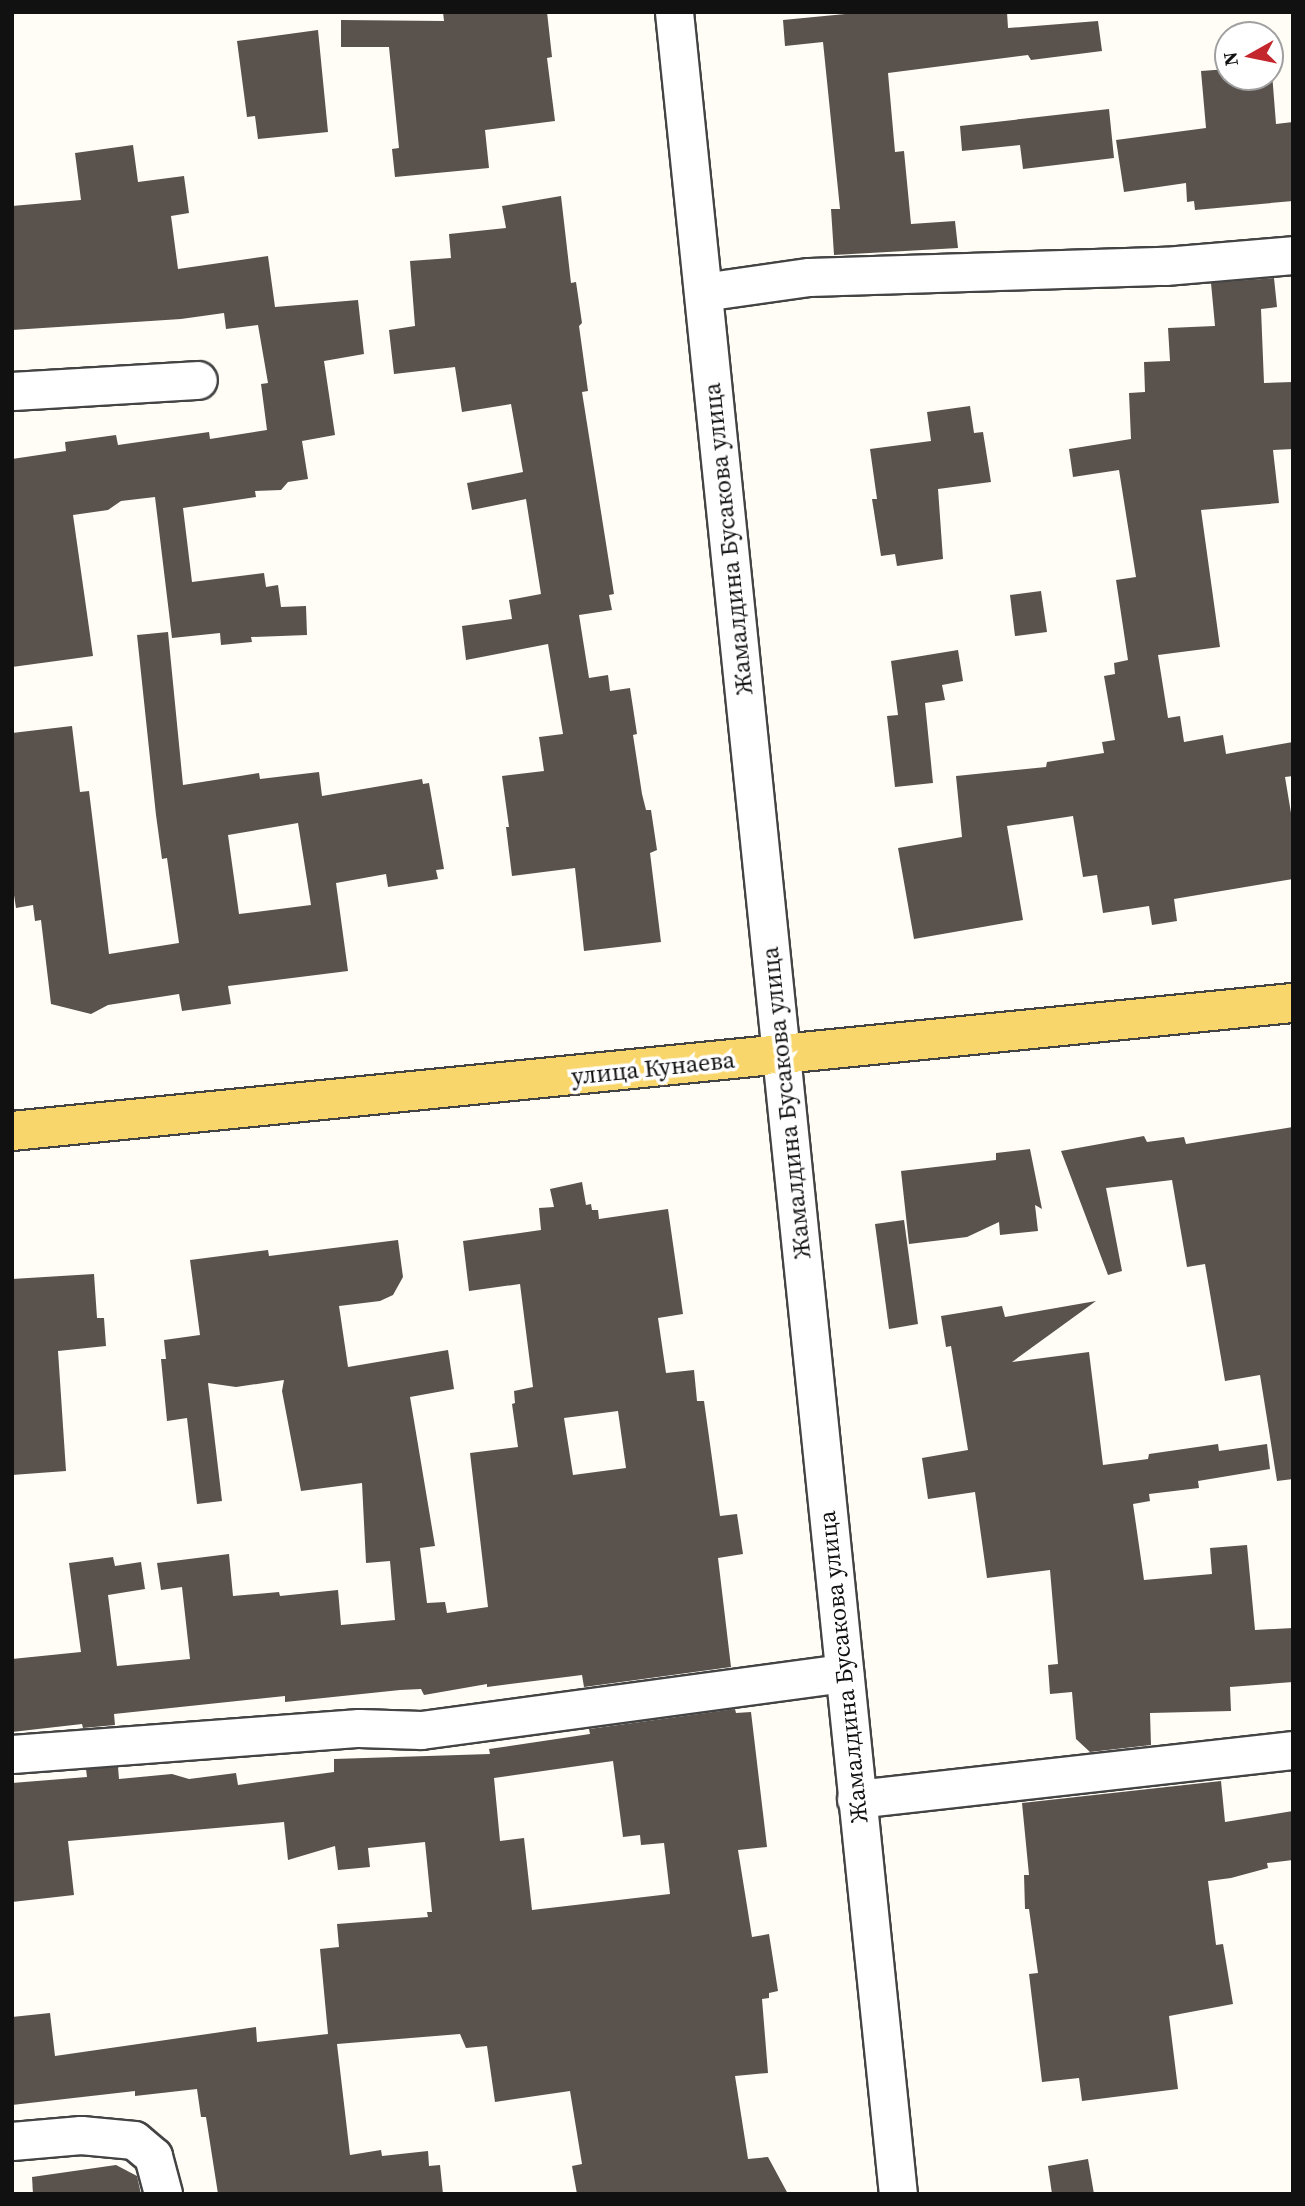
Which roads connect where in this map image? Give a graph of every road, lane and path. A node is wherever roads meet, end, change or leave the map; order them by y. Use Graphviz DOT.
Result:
graph roads {
  1 [pos="674,12"];
  2 [pos="1293,255"];
  3 [pos="703,292"];
  4 [pos="198,380"];
  5 [pos="12,391"];
  6 [pos="1293,1003"];
  7 [pos="781,1055"];
  8 [pos="12,1131"];
  9 [pos="844,1673"];
  10 [pos="1293,1750"];
  11 [pos="12,1754"];
  12 [pos="856,1799"];
  13 [pos="12,2141"];
  14 [pos="163,2194"];
  15 [pos="898,2194"];
  1 -- 3 [label="street, Жамалдина Бусакова улица"];
  2 -- 3 [label="street"];
  3 -- 7 [label="street, Жамалдина Бусакова улица"];
  4 -- 5 [label="street"];
  6 -- 7 [label="main road, улица Кунаева"];
  7 -- 8 [label="main road, улица Кунаева"];
  7 -- 9 [label="street, Жамалдина Бусакова улица"];
  9 -- 11 [label="street"];
  9 -- 12 [label="street, Жамалдина Бусакова улица"];
  10 -- 12 [label="street"];
  12 -- 15 [label="street, Жамалдина Бусакова улица"];
  13 -- 14 [label="street"];
}
